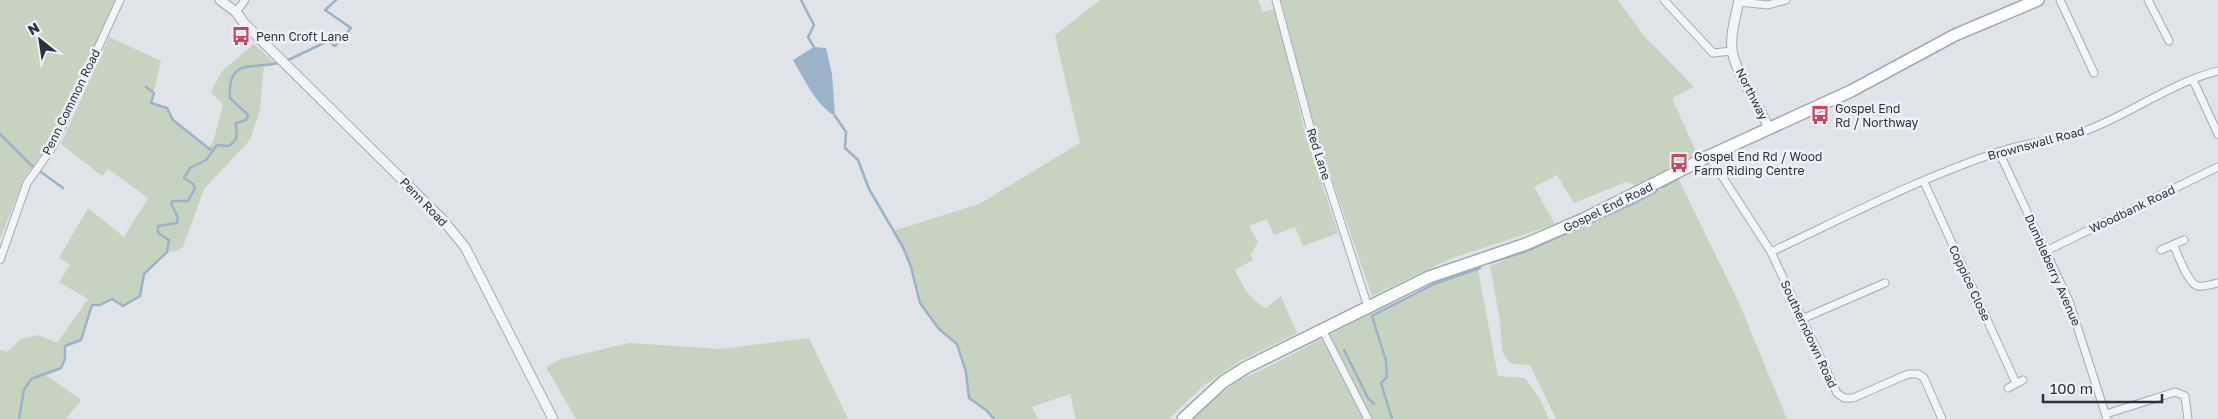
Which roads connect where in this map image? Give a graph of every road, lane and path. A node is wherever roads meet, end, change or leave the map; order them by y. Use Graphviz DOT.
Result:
graph roads {
  1 [pos="120,0"];
  2 [pos="220,0"];
  3 [pos="245,0"];
  4 [pos="1276,0"];
  5 [pos="1664,0"];
  6 [pos="1786,0"];
  7 [pos="2038,0"];
  8 [pos="2060,0"];
  9 [pos="2148,0"];
  10 [pos="1739,1"];
  11 [pos="236,12"];
  12 [pos="2169,42"];
  13 [pos="1732,51"];
  14 [pos="2218,71"];
  15 [pos="2094,74"];
  16 [pos="2193,80"];
  17 [pos="1769,128"];
  18 [pos="2218,134"];
  19 [pos="1999,152"];
  20 [pos="1709,156"];
  21 [pos="2218,167"];
  22 [pos="1924,182"];
  23 [pos="2184,240"];
  24 [pos="2174,246"];
  25 [pos="2046,250"];
  26 [pos="2162,250"];
  27 [pos="1771,252"];
  28 [pos="0,260"];
  29 [pos="1885,283"];
  30 [pos="2218,283"];
  31 [pos="1368,307"];
  32 [pos="1802,320"];
  33 [pos="1323,331"];
  34 [pos="2008,388"];
  35 [pos="2106,416"];
  36 [pos="552,419"];
  37 [pos="1183,419"];
  38 [pos="1368,419"];
  39 [pos="1942,419"];
  40 [pos="2188,419"];
  1 -- 28 [label="street, Penn Common Road"];
  2 -- 11 [label="street, Penn Road"];
  3 -- 11 [label="street"];
  4 -- 31 [label="street, Red Lane"];
  5 -- 13 [label="street"];
  6 -- 10 [label="street"];
  7 -- 17 [label="main road, Gospel End Road"];
  8 -- 15 [label="street"];
  9 -- 12 [label="street"];
  10 -- 13 [label="street, Northway"];
  11 -- 36 [label="street, Penn Road"];
  13 -- 17 [label="street, Northway"];
  14 -- 16 [label="street, Brownswall Road"];
  16 -- 18 [label="street"];
  16 -- 19 [label="street, Brownswall Road"];
  17 -- 20 [label="main road, Gospel End Road"];
  19 -- 22 [label="street, Brownswall Road"];
  19 -- 25 [label="street, Dumbleberry Avenue"];
  20 -- 27 [label="street, Southerndown Road"];
  20 -- 31 [label="main road, Gospel End Road"];
  21 -- 25 [label="street, Woodbank Road"];
  22 -- 27 [label="street, Brownswall Road"];
  22 -- 34 [label="street, Coppice Close"];
  23 -- 24 [label="street"];
  24 -- 26 [label="street"];
  24 -- 30 [label="street"];
  25 -- 35 [label="street, Dumbleberry Avenue"];
  27 -- 32 [label="street, Southerndown Road"];
  29 -- 32 [label="street"];
  31 -- 33 [label="main road, Gospel End Road"];
  32 -- 39 [label="street, Southerndown Road"];
  33 -- 37 [label="main road, Gospel End Road"];
  33 -- 38 [label="street"];
  35 -- 40 [label="street"];
}
